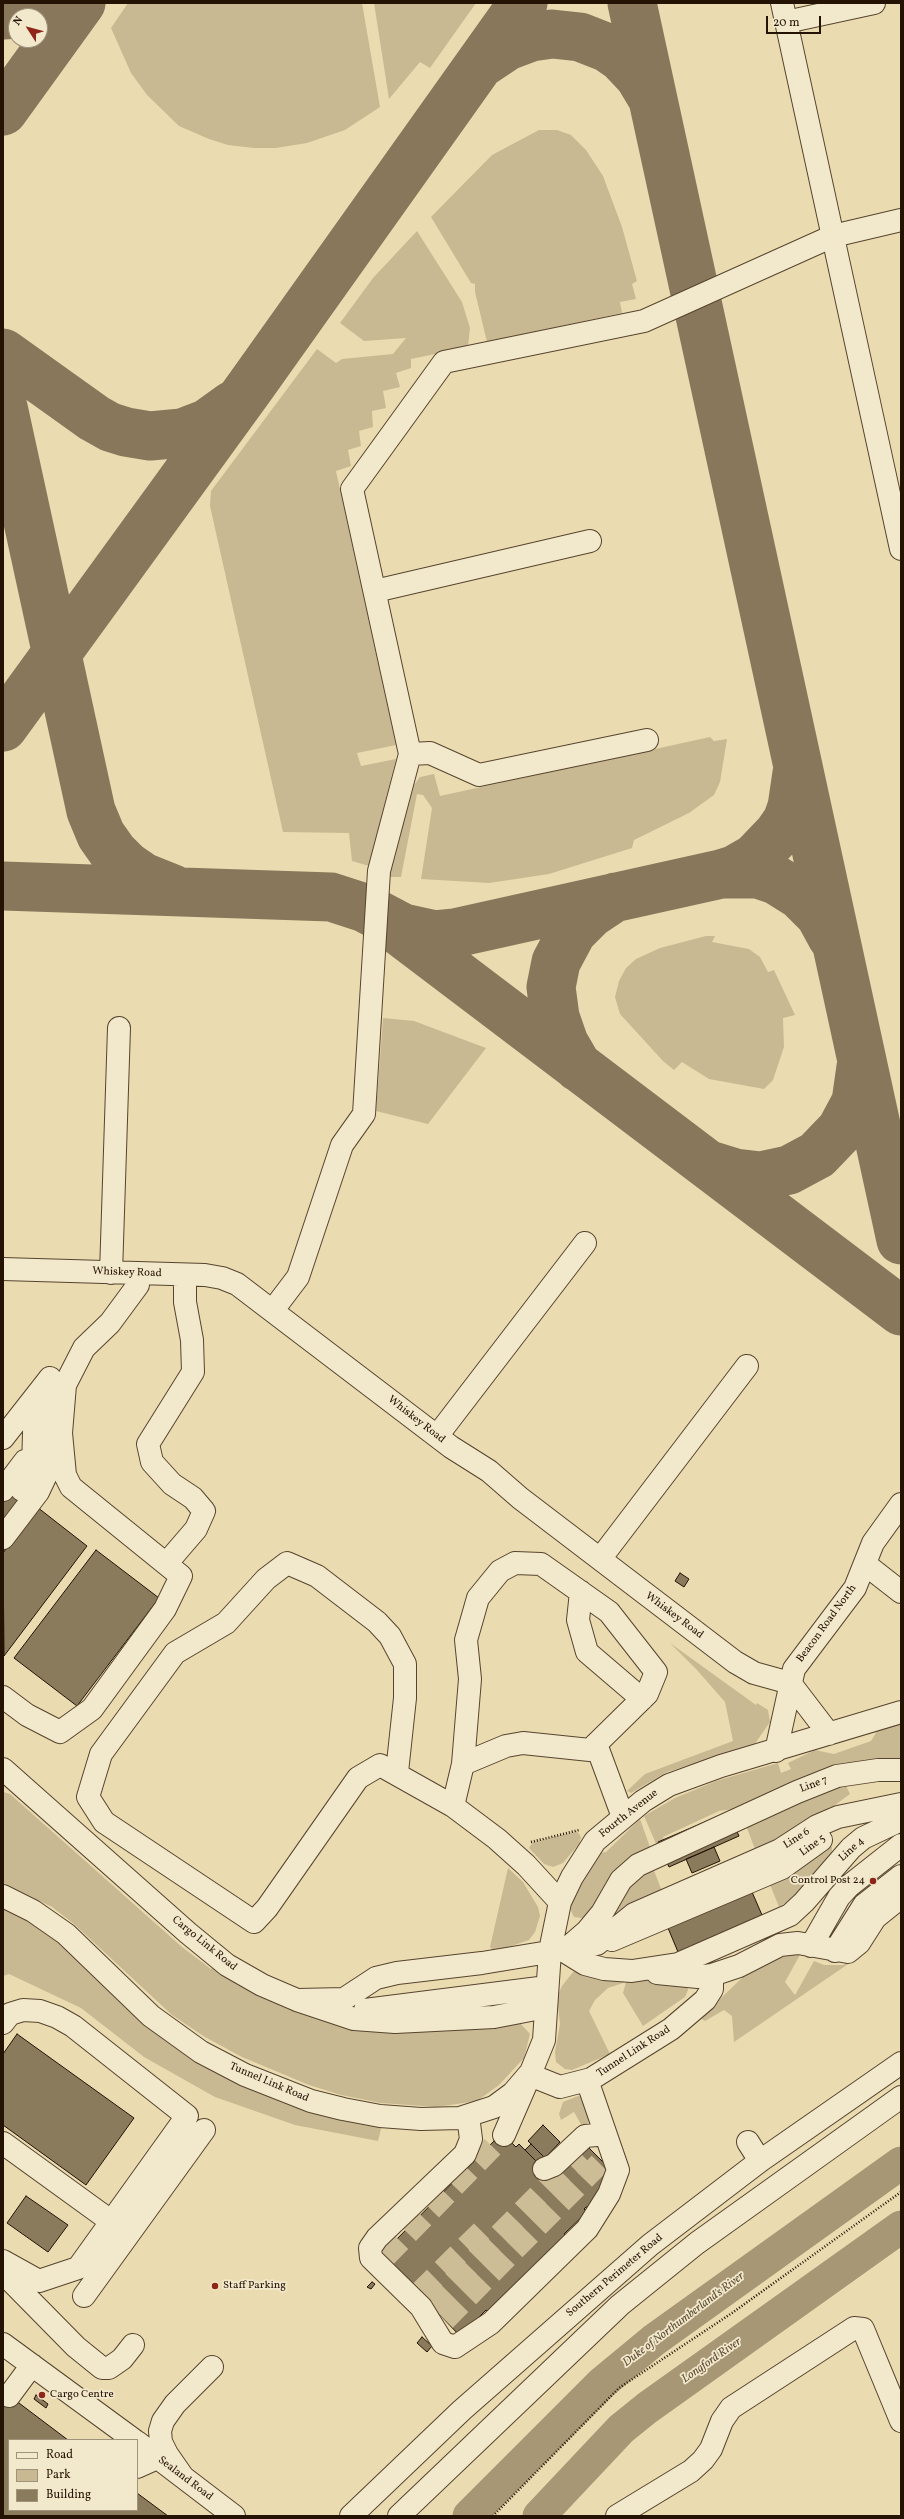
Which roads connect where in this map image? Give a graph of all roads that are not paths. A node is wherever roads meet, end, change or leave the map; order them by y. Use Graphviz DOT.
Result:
graph roads {
  1 [pos="874,3"];
  2 [pos="784,13"];
  3 [pos="901,220"];
  4 [pos="833,236"];
  5 [pos="590,541"];
  6 [pos="901,549"];
  7 [pos="375,591"];
  8 [pos="647,740"];
  9 [pos="410,754"];
  10 [pos="119,1028"];
  11 [pos="585,1243"];
  12 [pos="3,1269"];
  13 [pos="111,1273"];
  14 [pos="138,1274"];
  15 [pos="185,1274"];
  16 [pos="273,1310"];
  17 [pos="110,1323"];
  18 [pos="747,1366"];
  19 [pos="49,1379"];
  20 [pos="35,1398"];
  21 [pos="437,1436"];
  22 [pos="3,1438"];
  23 [pos="35,1448"];
  24 [pos="3,1490"];
  25 [pos="901,1504"];
  26 [pos="3,1515"];
  27 [pos="3,1538"];
  28 [pos="600,1559"];
  29 [pos="166,1564"];
  30 [pos="865,1564"];
  31 [pos="581,1592"];
  32 [pos="901,1592"];
  33 [pos="790,1683"];
  34 [pos="3,1697"];
  35 [pos="642,1699"];
  36 [pos="901,1712"];
  37 [pos="829,1734"];
  38 [pos="596,1744"];
  39 [pos="776,1751"];
  40 [pos="463,1764"];
  41 [pos="3,1769"];
  42 [pos="901,1770"];
  43 [pos="397,1772"];
  44 [pos="901,1804"];
  45 [pos="453,1806"];
  46 [pos="623,1817"];
  47 [pos="901,1820"];
  48 [pos="901,1845"];
  49 [pos="901,1876"];
  50 [pos="3,1896"];
  51 [pos="901,1896"];
  52 [pos="560,1902"];
  53 [pos="811,1946"];
  54 [pos="557,1951"];
  55 [pos="835,1951"];
  56 [pos="643,1970"];
  57 [pos="712,1975"];
  58 [pos="546,1997"];
  59 [pos="297,2000"];
  60 [pos="3,2023"];
  61 [pos="901,2063"];
  62 [pos="530,2075"];
  63 [pos="587,2080"];
  64 [pos="901,2097"];
  65 [pos="468,2116"];
  66 [pos="204,2130"];
  67 [pos="504,2135"];
  68 [pos="748,2142"];
  69 [pos="3,2143"];
  70 [pos="600,2144"];
  71 [pos="760,2161"];
  72 [pos="544,2169"];
  73 [pos="112,2222"];
  74 [pos="3,2260"];
  75 [pos="3,2273"];
  76 [pos="84,2296"];
  77 [pos="3,2344"];
  78 [pos="133,2345"];
  79 [pos="32,2364"];
  80 [pos="212,2367"];
  81 [pos="9,2396"];
  82 [pos="901,2422"];
  83 [pos="127,2438"];
  84 [pos="138,2445"];
  85 [pos="157,2458"];
  86 [pos="138,2467"];
  87 [pos="183,2477"];
  88 [pos="234,2516"];
  89 [pos="351,2516"];
  90 [pos="399,2516"];
  91 [pos="617,2516"];
  1 -- 2 [label="street"];
  2 -- 4 [label="street"];
  3 -- 4 [label="street"];
  4 -- 6 [label="street"];
  4 -- 7 [label="street"];
  5 -- 7 [label="street"];
  7 -- 9 [label="street"];
  8 -- 9 [label="street"];
  9 -- 16 [label="street"];
  10 -- 13 [label="street"];
  11 -- 21 [label="street"];
  12 -- 13 [label="street, Whiskey Road"];
  13 -- 14 [label="street, Whiskey Road"];
  14 -- 15 [label="street, Whiskey Road"];
  14 -- 17 [label="street"];
  15 -- 16 [label="street, Whiskey Road"];
  15 -- 29 [label="street"];
  16 -- 21 [label="street, Whiskey Road"];
  17 -- 19 [label="street"];
  17 -- 29 [label="street"];
  18 -- 28 [label="street"];
  19 -- 20 [label="street"];
  19 -- 27 [label="street"];
  20 -- 22 [label="street"];
  20 -- 23 [label="street"];
  21 -- 28 [label="street, Whiskey Road"];
  23 -- 24 [label="street"];
  23 -- 26 [label="street"];
  25 -- 30 [label="street, Beacon Road North"];
  28 -- 33 [label="street, Whiskey Road"];
  29 -- 34 [label="street"];
  30 -- 32 [label="street"];
  30 -- 33 [label="street, Beacon Road North"];
  31 -- 35 [label="street"];
  31 -- 35 [label="street"];
  31 -- 40 [label="street"];
  33 -- 37 [label="street"];
  33 -- 39 [label="street, Beacon Road North"];
  35 -- 38 [label="street"];
  36 -- 37 [label="street, Fourth Avenue"];
  37 -- 39 [label="street, Fourth Avenue"];
  38 -- 40 [label="street"];
  38 -- 46 [label="street"];
  39 -- 46 [label="street, Fourth Avenue"];
  40 -- 45 [label="street"];
  41 -- 59 [label="street, Cargo Link Road"];
  42 -- 54 [label="street, Line 7"];
  43 -- 43 [label="street"];
  43 -- 45 [label="street"];
  44 -- 54 [label="street, Line 5"];
  45 -- 52 [label="street"];
  46 -- 52 [label="street, Fourth Avenue"];
  47 -- 56 [label="street, Line 4"];
  48 -- 53 [label="street"];
  49 -- 55 [label="street"];
  50 -- 65 [label="street, Tunnel Link Road"];
  51 -- 55 [label="street"];
  52 -- 54 [label="street, Fourth Avenue"];
  53 -- 55 [label="street"];
  53 -- 57 [label="street"];
  54 -- 56 [label="street"];
  54 -- 58 [label="street, Fourth Avenue"];
  54 -- 59 [label="street, Line 5"];
  56 -- 57 [label="street"];
  57 -- 63 [label="street, Tunnel Link Road"];
  58 -- 59 [label="street, Cargo Link Road"];
  58 -- 62 [label="street, Tunnel Link Road"];
  60 -- 73 [label="street"];
  61 -- 71 [label="street, Southern Perimeter Road"];
  62 -- 63 [label="street, Tunnel Link Road"];
  62 -- 65 [label="street, Tunnel Link Road"];
  62 -- 67 [label="street"];
  63 -- 70 [label="street"];
  64 -- 90 [label="street"];
  65 -- 70 [label="street"];
  66 -- 76 [label="street"];
  68 -- 71 [label="street"];
  69 -- 73 [label="street"];
  70 -- 72 [label="street"];
  71 -- 89 [label="street, Southern Perimeter Road"];
  73 -- 74 [label="street"];
  75 -- 78 [label="street"];
  77 -- 79 [label="street, Sealand Road"];
  79 -- 81 [label="street"];
  79 -- 83 [label="street, Sealand Road"];
  80 -- 87 [label="street"];
  82 -- 91 [label="street"];
  84 -- 85 [label="street, Sealand Road"];
  85 -- 86 [label="street"];
  85 -- 87 [label="street, Sealand Road"];
  87 -- 88 [label="street, Sealand Road"];
}
